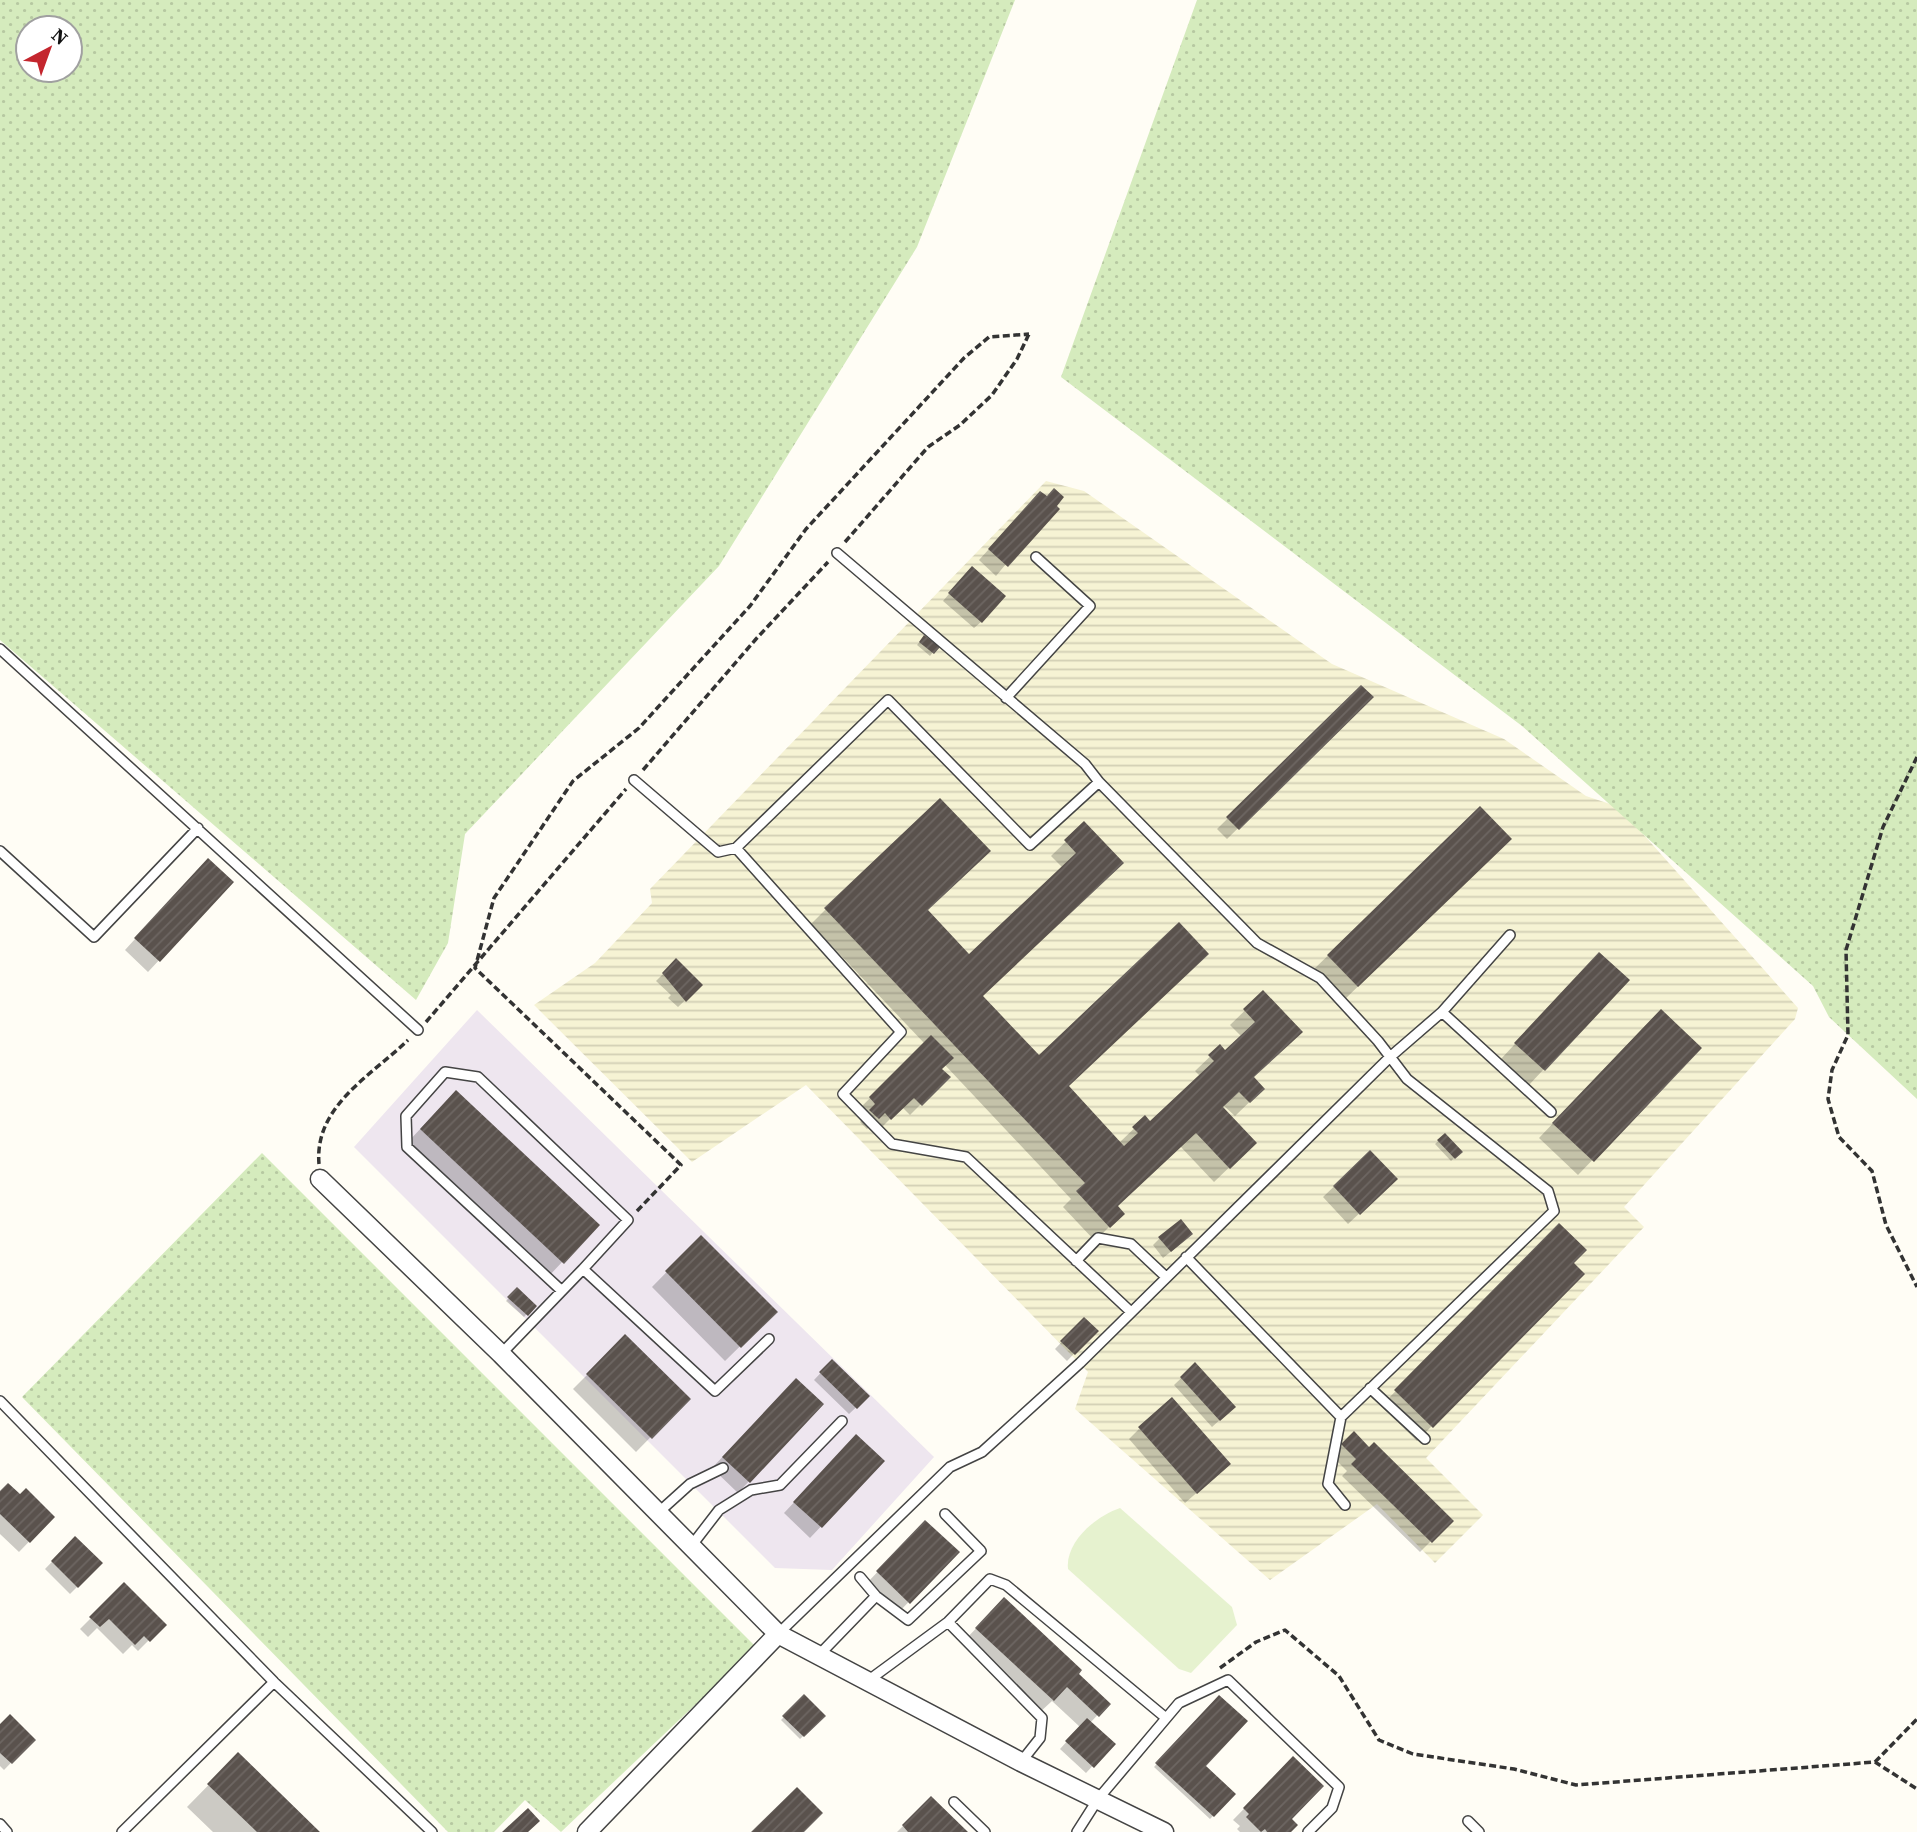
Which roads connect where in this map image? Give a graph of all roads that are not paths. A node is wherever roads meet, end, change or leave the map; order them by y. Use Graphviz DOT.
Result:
graph roads {
  1 [pos="837,552"];
  2 [pos="1037,557"];
  3 [pos="0,649"];
  4 [pos="1006,698"];
  5 [pos="634,780"];
  6 [pos="1099,782"];
  7 [pos="198,828"];
  8 [pos="736,848"];
  9 [pos="0,851"];
  10 [pos="1510,935"];
  11 [pos="1442,1012"];
  12 [pos="418,1030"];
  13 [pos="1390,1057"];
  14 [pos="1551,1112"];
  15 [pos="320,1179"];
  16 [pos="1186,1257"];
  17 [pos="1076,1261"];
  18 [pos="583,1269"];
  19 [pos="1166,1277"];
  20 [pos="562,1291"];
  21 [pos="1130,1312"];
  22 [pos="769,1339"];
  23 [pos="500,1354"];
  24 [pos="1370,1388"];
  25 [pos="0,1401"];
  26 [pos="1341,1417"];
  27 [pos="842,1421"];
  28 [pos="1425,1439"];
  29 [pos="723,1468"];
  30 [pos="1345,1506"];
  31 [pos="659,1512"];
  32 [pos="945,1514"];
  33 [pos="692,1545"];
  34 [pos="860,1577"];
  35 [pos="876,1596"];
  36 [pos="948,1622"];
  37 [pos="778,1634"];
  38 [pos="819,1655"];
  39 [pos="869,1680"];
  40 [pos="274,1682"];
  41 [pos="1166,1718"];
  42 [pos="1021,1762"];
  43 [pos="1098,1799"];
  44 [pos="954,1802"];
  45 [pos="1468,1821"];
  46 [pos="0,1825"];
  47 [pos="7,1832"];
  48 [pos="122,1832"];
  49 [pos="432,1832"];
  50 [pos="587,1832"];
  51 [pos="985,1832"];
  52 [pos="1077,1832"];
  53 [pos="1164,1832"];
  54 [pos="1308,1832"];
  55 [pos="1479,1832"];
  1 -- 4 [label="lane"];
  2 -- 4 [label="lane"];
  3 -- 7 [label="lane"];
  4 -- 6 [label="lane"];
  5 -- 8 [label="lane"];
  6 -- 8 [label="lane"];
  6 -- 13 [label="lane"];
  7 -- 9 [label="lane"];
  7 -- 12 [label="lane"];
  8 -- 17 [label="lane"];
  10 -- 11 [label="lane"];
  11 -- 13 [label="lane"];
  11 -- 14 [label="lane"];
  13 -- 16 [label="lane"];
  13 -- 24 [label="lane"];
  15 -- 23 [label="street"];
  16 -- 19 [label="lane"];
  16 -- 26 [label="lane"];
  17 -- 19 [label="lane"];
  17 -- 21 [label="lane"];
  18 -- 20 [label="lane"];
  18 -- 20 [label="lane"];
  18 -- 22 [label="lane"];
  19 -- 21 [label="lane"];
  20 -- 23 [label="lane"];
  21 -- 37 [label="lane"];
  23 -- 31 [label="street"];
  24 -- 26 [label="lane"];
  24 -- 28 [label="lane"];
  25 -- 40 [label="lane"];
  26 -- 30 [label="lane"];
  27 -- 33 [label="lane"];
  29 -- 31 [label="lane"];
  31 -- 33 [label="street"];
  32 -- 35 [label="lane"];
  33 -- 37 [label="street"];
  34 -- 35 [label="lane"];
  35 -- 38 [label="lane"];
  36 -- 39 [label="lane"];
  36 -- 41 [label="lane"];
  36 -- 42 [label="lane"];
  37 -- 38 [label="street"];
  37 -- 50 [label="street"];
  38 -- 39 [label="street"];
  39 -- 42 [label="street"];
  40 -- 48 [label="lane"];
  40 -- 49 [label="lane"];
  41 -- 43 [label="lane"];
  41 -- 54 [label="lane"];
  42 -- 43 [label="street"];
  43 -- 52 [label="lane"];
  43 -- 53 [label="street"];
  44 -- 51 [label="lane"];
  45 -- 55 [label="lane"];
  46 -- 47 [label="lane"];
}
